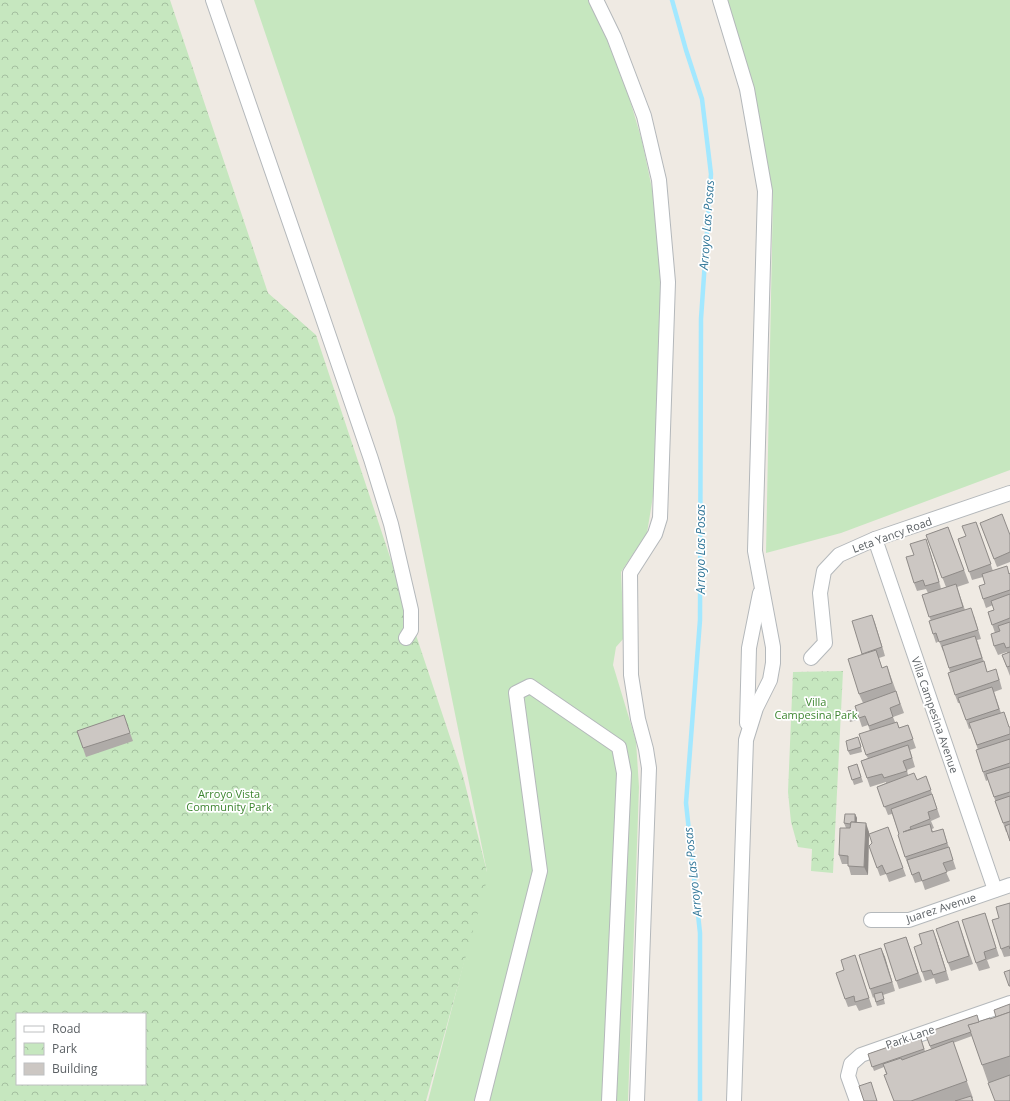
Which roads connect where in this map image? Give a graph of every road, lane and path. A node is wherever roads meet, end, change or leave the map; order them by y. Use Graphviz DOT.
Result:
graph roads {
  1 [pos="213,0"];
  2 [pos="596,0"];
  3 [pos="720,0"];
  4 [pos="1010,493"];
  5 [pos="875,539"];
  6 [pos="761,587"];
  7 [pos="406,638"];
  8 [pos="810,658"];
  9 [pos="746,740"];
  10 [pos="1010,885"];
  11 [pos="995,890"];
  12 [pos="871,920"];
  13 [pos="1010,1003"];
  14 [pos="482,1101"];
  15 [pos="608,1101"];
  16 [pos="637,1101"];
  17 [pos="734,1101"];
  18 [pos="857,1101"];
  1 -- 7 [label="street"];
  2 -- 16 [label="street"];
  3 -- 6 [label="street"];
  4 -- 5 [label="street, Leta Yancy Road"];
  5 -- 8 [label="street, Leta Yancy Road"];
  5 -- 11 [label="street, Villa Campesina Avenue"];
  6 -- 9 [label="street"];
  6 -- 9 [label="street"];
  9 -- 17 [label="street"];
  10 -- 11 [label="street, Juarez Avenue"];
  11 -- 12 [label="street, Juarez Avenue"];
  13 -- 18 [label="street, Park Lane"];
  14 -- 15 [label="street"];
}
